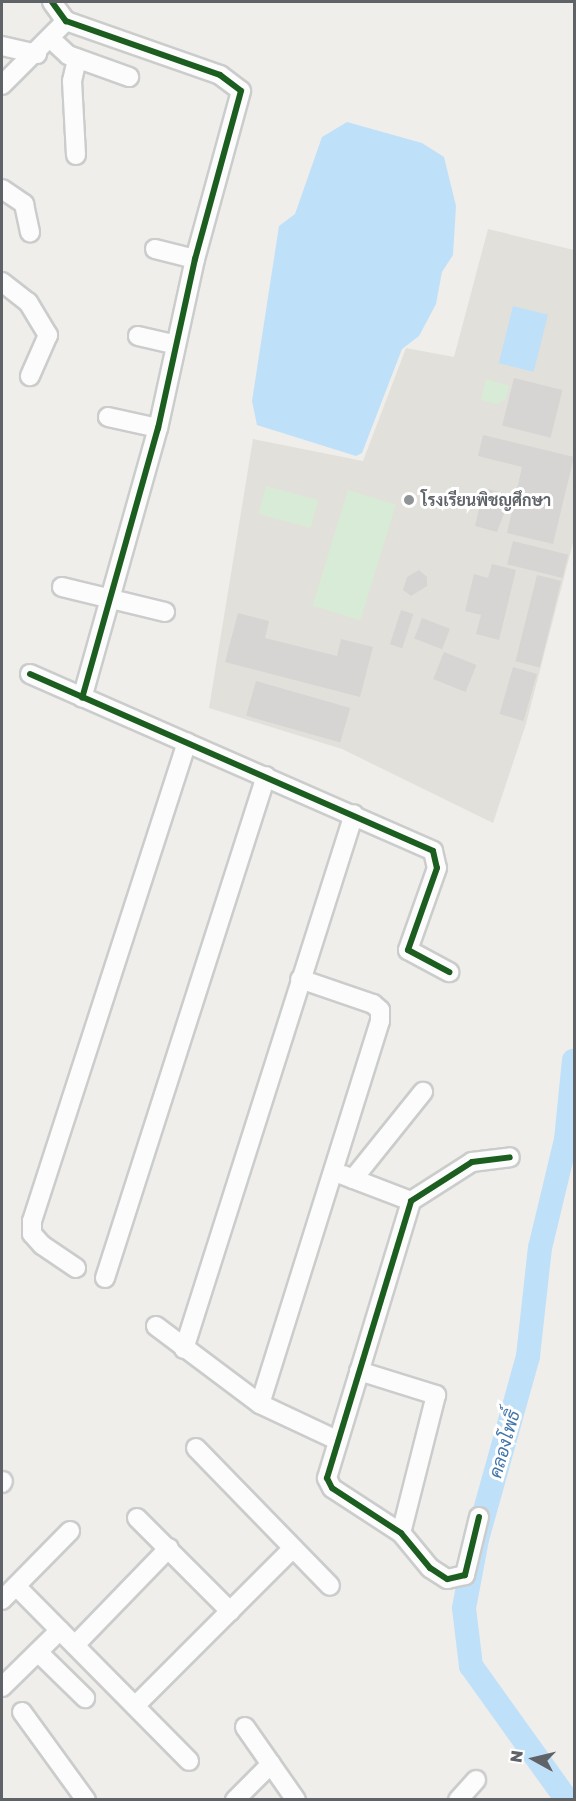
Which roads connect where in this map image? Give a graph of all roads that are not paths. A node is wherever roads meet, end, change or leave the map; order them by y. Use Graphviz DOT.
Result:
graph roads {
  1 [pos="52,2"];
  2 [pos="66,21"];
  3 [pos="52,40"];
  4 [pos="2,46"];
  5 [pos="37,54"];
  6 [pos="76,59"];
  7 [pos="129,77"];
  8 [pos="2,84"];
  9 [pos="76,155"];
  10 [pos="2,189"];
  11 [pos="30,232"];
  12 [pos="155,249"];
  13 [pos="195,259"];
  14 [pos="2,282"];
  15 [pos="138,336"];
  16 [pos="176,345"];
  17 [pos="30,376"];
  18 [pos="108,417"];
  19 [pos="158,428"];
  20 [pos="62,587"];
  21 [pos="113,600"];
  22 [pos="165,612"];
  23 [pos="30,674"];
  24 [pos="82,698"];
  25 [pos="187,742"];
  26 [pos="266,776"];
  27 [pos="354,814"];
  28 [pos="449,972"];
  29 [pos="300,979"];
  30 [pos="423,1092"];
  31 [pos="510,1157"];
  32 [pos="333,1172"];
  33 [pos="352,1179"];
  34 [pos="411,1201"];
  35 [pos="76,1268"];
  36 [pos="105,1278"];
  37 [pos="156,1326"];
  38 [pos="184,1349"];
  39 [pos="359,1371"];
  40 [pos="260,1404"];
  41 [pos="337,1440"];
  42 [pos="196,1448"];
  43 [pos="479,1517"];
  44 [pos="137,1518"];
  45 [pos="70,1531"];
  46 [pos="401,1533"];
  47 [pos="169,1548"];
  48 [pos="292,1549"];
  49 [pos="16,1586"];
  50 [pos="330,1586"];
  51 [pos="2,1600"];
  52 [pos="230,1611"];
  53 [pos="60,1630"];
  54 [pos="75,1645"];
  55 [pos="38,1652"];
  56 [pos="2,1687"];
  57 [pos="85,1698"];
  58 [pos="135,1706"];
  59 [pos="22,1712"];
  60 [pos="245,1727"];
  61 [pos="189,1761"];
  62 [pos="271,1764"];
  63 [pos="476,1780"];
  64 [pos="86,1800"];
  65 [pos="235,1800"];
  66 [pos="296,1800"];
  67 [pos="458,1800"];
  1 -- 2 [label="street"];
  2 -- 3 [label="street"];
  2 -- 13 [label="street"];
  3 -- 5 [label="street"];
  3 -- 6 [label="street"];
  4 -- 5 [label="street"];
  5 -- 8 [label="street"];
  6 -- 7 [label="street"];
  6 -- 9 [label="street"];
  10 -- 11 [label="street"];
  12 -- 13 [label="street"];
  13 -- 16 [label="street"];
  14 -- 17 [label="street"];
  15 -- 16 [label="street"];
  16 -- 19 [label="street"];
  18 -- 19 [label="street"];
  19 -- 21 [label="street"];
  20 -- 21 [label="street"];
  21 -- 22 [label="street"];
  21 -- 24 [label="street"];
  23 -- 24 [label="street"];
  24 -- 25 [label="street"];
  25 -- 26 [label="street"];
  25 -- 35 [label="street"];
  26 -- 27 [label="street"];
  26 -- 36 [label="street"];
  27 -- 28 [label="street"];
  27 -- 29 [label="street"];
  29 -- 32 [label="street"];
  29 -- 38 [label="street"];
  30 -- 33 [label="street"];
  31 -- 34 [label="street"];
  32 -- 33 [label="street"];
  32 -- 40 [label="street"];
  33 -- 34 [label="street"];
  34 -- 39 [label="street"];
  37 -- 38 [label="street"];
  38 -- 40 [label="street"];
  39 -- 41 [label="street"];
  39 -- 46 [label="street"];
  40 -- 41 [label="street"];
  41 -- 46 [label="street"];
  42 -- 48 [label="street"];
  43 -- 46 [label="street"];
  44 -- 47 [label="street"];
  45 -- 49 [label="street"];
  47 -- 52 [label="street"];
  47 -- 54 [label="street"];
  48 -- 50 [label="street"];
  48 -- 52 [label="street"];
  49 -- 51 [label="street"];
  49 -- 53 [label="street"];
  52 -- 58 [label="street"];
  53 -- 54 [label="street"];
  53 -- 55 [label="street"];
  54 -- 58 [label="street"];
  55 -- 56 [label="street"];
  55 -- 57 [label="street"];
  58 -- 61 [label="street"];
  59 -- 64 [label="street"];
  60 -- 62 [label="street"];
  62 -- 65 [label="street"];
  62 -- 66 [label="street"];
  63 -- 67 [label="street"];
}
